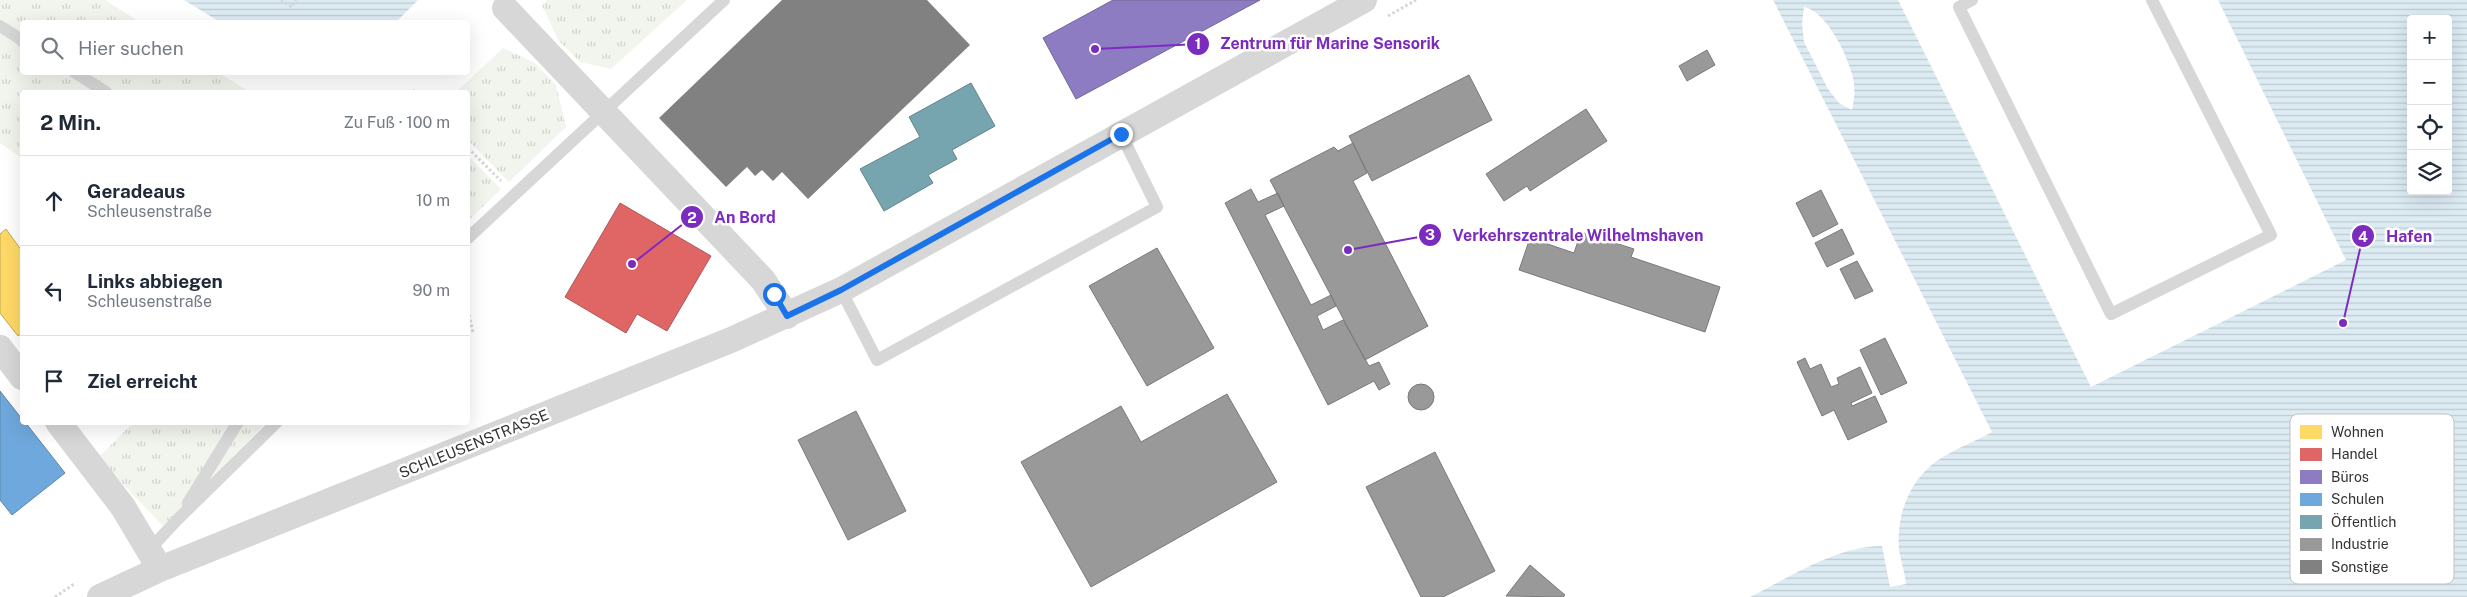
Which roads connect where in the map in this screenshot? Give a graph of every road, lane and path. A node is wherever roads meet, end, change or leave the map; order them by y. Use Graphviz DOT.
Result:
graph roads {
  1 [pos="281,0"];
  2 [pos="296,0"];
  3 [pos="724,0"];
  4 [pos="1364,0"];
  5 [pos="1972,0"];
  6 [pos="2152,0"];
  7 [pos="509,4"];
  8 [pos="0,26"];
  9 [pos="20,39"];
  10 [pos="79,75"];
  11 [pos="103,90"];
  12 [pos="603,110"];
  13 [pos="1121,134"];
  14 [pos="470,150"];
  15 [pos="513,194"];
  16 [pos="470,236"];
  17 [pos="841,290"];
  18 [pos="787,316"];
  19 [pos="470,318"];
  20 [pos="474,333"];
  21 [pos="0,348"];
  22 [pos="20,374"];
  23 [pos="60,425"];
  24 [pos="236,425"];
  25 [pos="274,425"];
  26 [pos="177,520"];
  27 [pos="155,560"];
  28 [pos="100,597"];
  1 -- 2 [label="path"];
  3 -- 12 [label="lane"];
  4 -- 13 [label="street, SCHLEUSENSTRASSE"];
  5 -- 6 [label="lane"];
  7 -- 12 [label="street"];
  8 -- 9 [label="lane"];
  10 -- 11 [label="lane"];
  12 -- 15 [label="lane"];
  12 -- 18 [label="street"];
  13 -- 17 [label="street, SCHLEUSENSTRASSE"];
  13 -- 17 [label="lane"];
  14 -- 15 [label="path"];
  15 -- 16 [label="lane"];
  17 -- 18 [label="street, SCHLEUSENSTRASSE"];
  18 -- 27 [label="street, SCHLEUSENSTRASSE"];
  19 -- 20 [label="path"];
  21 -- 22 [label="street"];
  23 -- 27 [label="street"];
  24 -- 26 [label="lane"];
  25 -- 26 [label="lane"];
  26 -- 27 [label="lane"];
  27 -- 28 [label="street, SCHLEUSENSTRASSE"];
}
